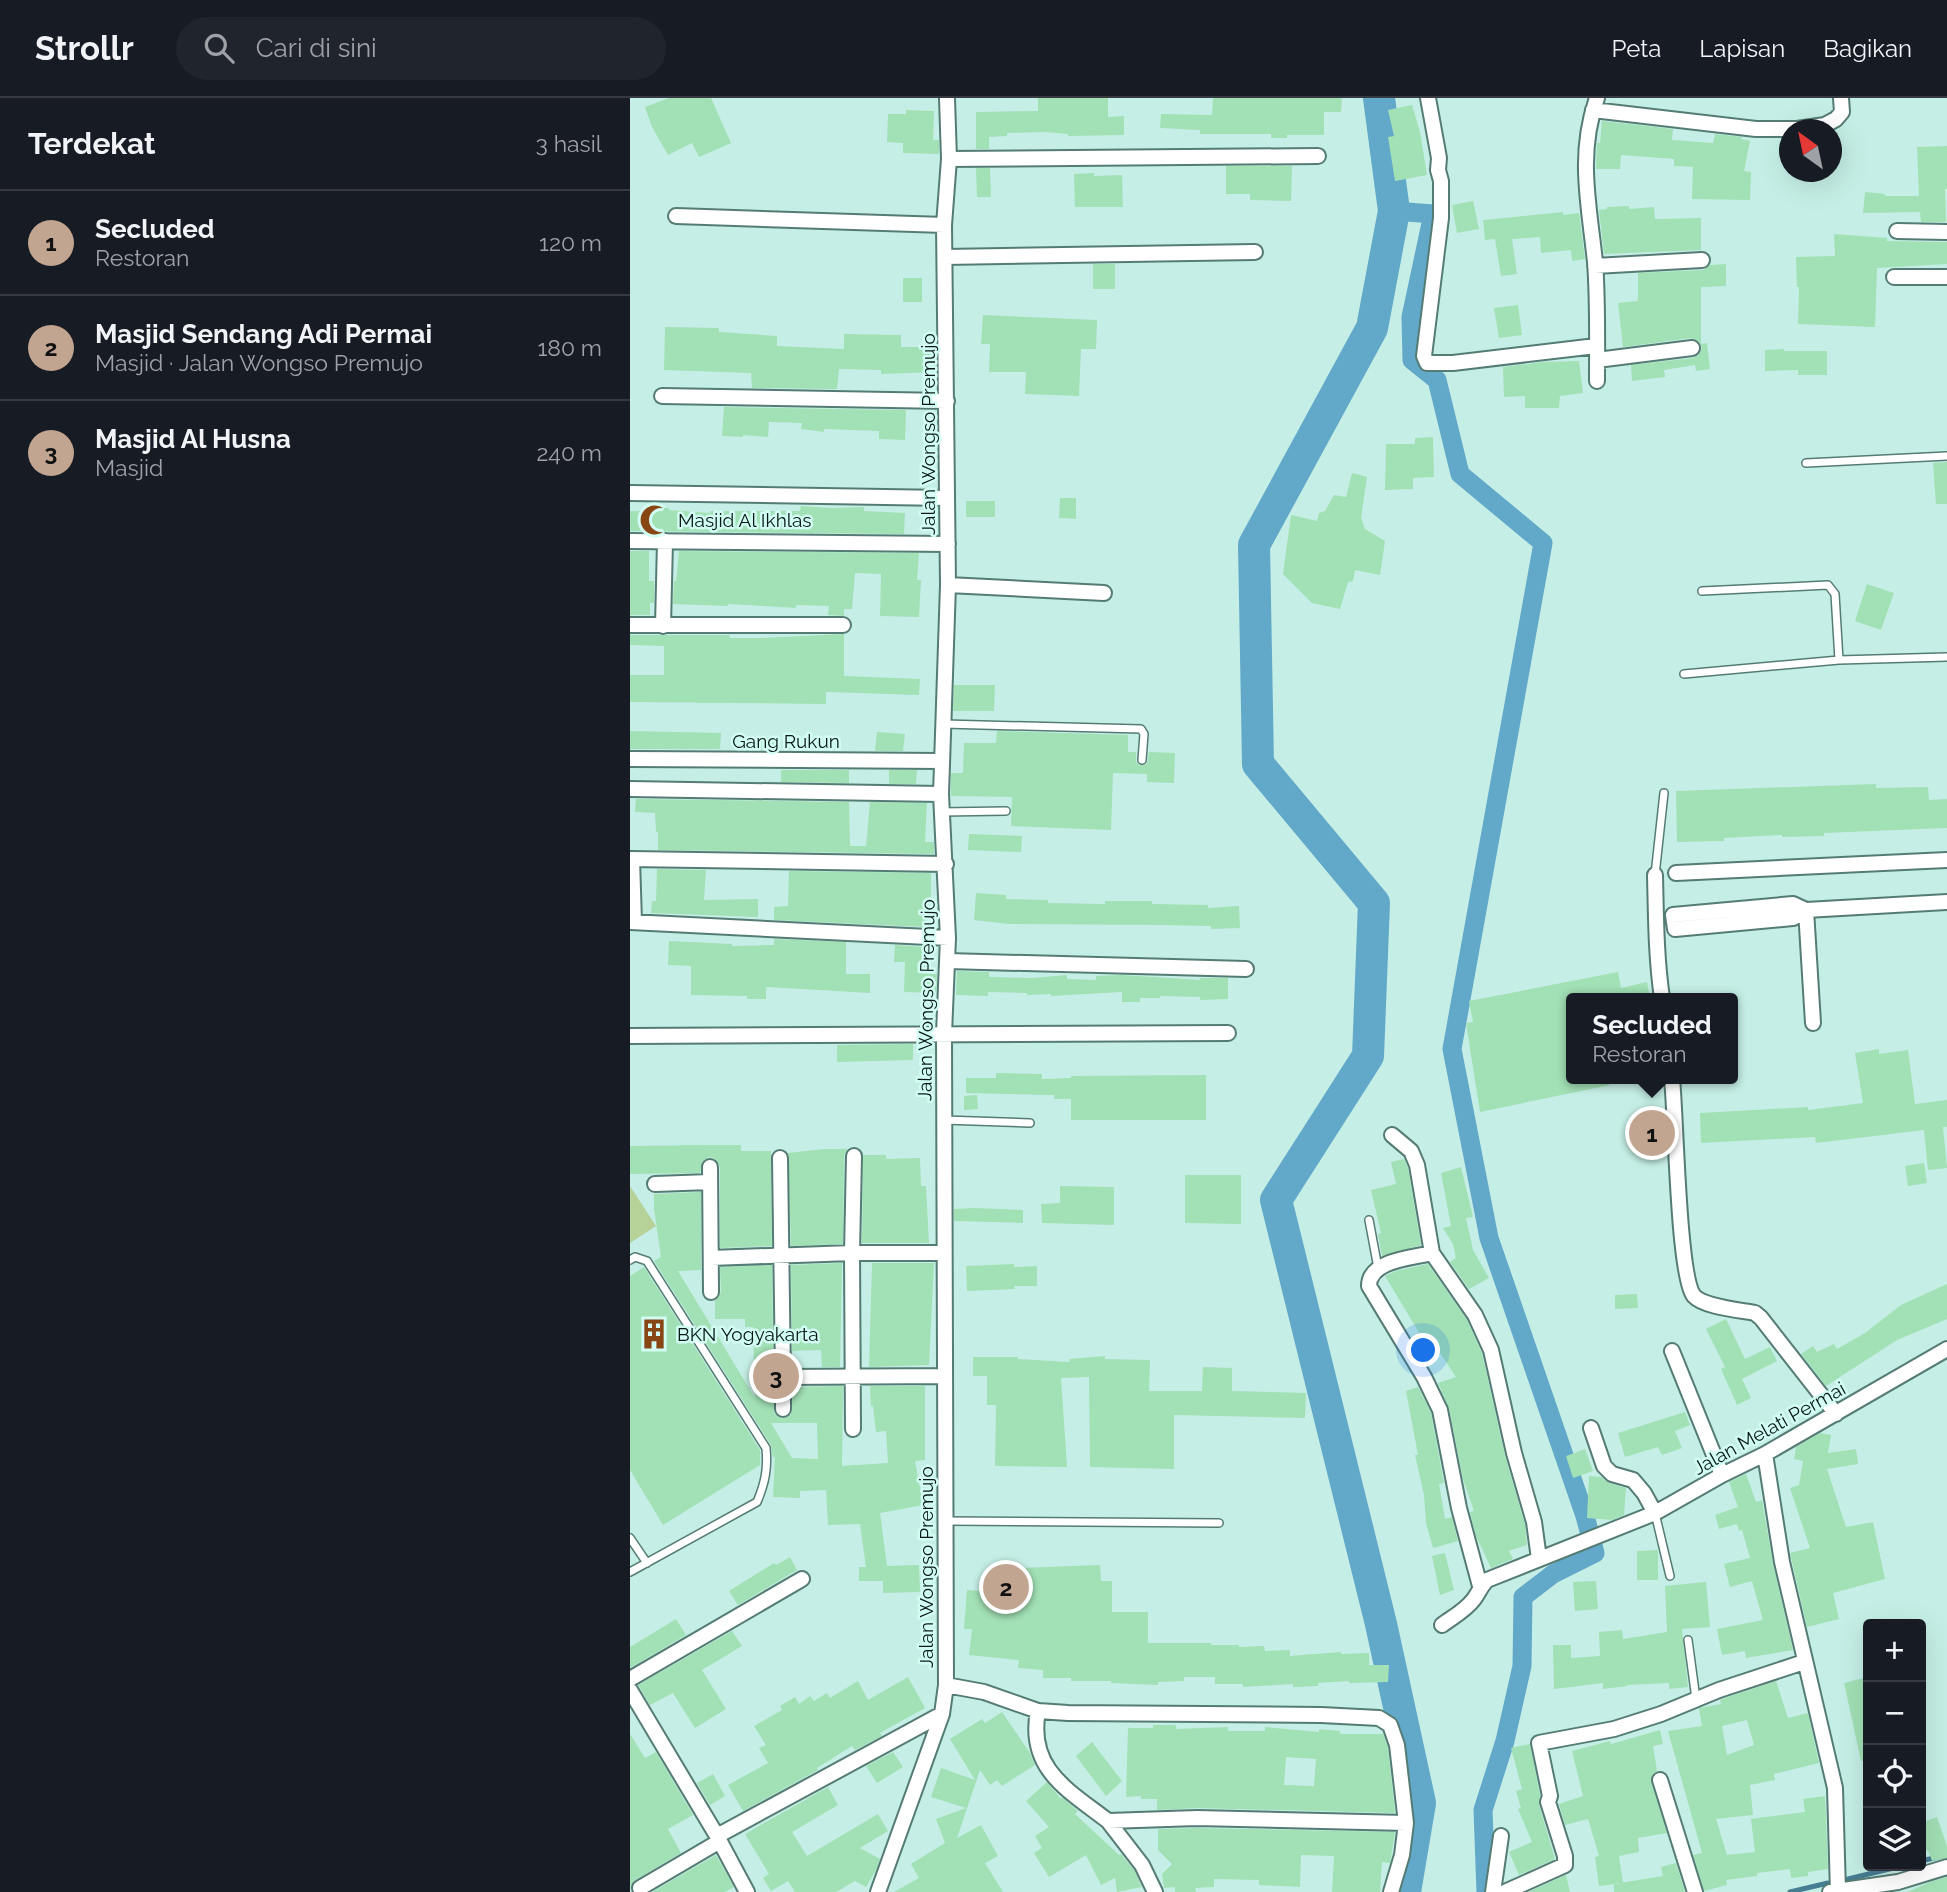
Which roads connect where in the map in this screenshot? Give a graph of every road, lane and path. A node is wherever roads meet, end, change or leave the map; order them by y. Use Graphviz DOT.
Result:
graph roads {
  1 [pos="947,98"];
  2 [pos="1428,98"];
  3 [pos="1841,98"];
  4 [pos="1595,104"];
  5 [pos="1318,156"];
  6 [pos="949,159"];
  7 [pos="676,216"];
  8 [pos="944,225"];
  9 [pos="1897,231"];
  10 [pos="1947,232"];
  11 [pos="1255,252"];
  12 [pos="945,257"];
  13 [pos="1702,260"];
  14 [pos="1595,266"];
  15 [pos="1894,277"];
  16 [pos="1947,277"];
  17 [pos="1692,348"];
  18 [pos="1597,353"];
  19 [pos="1597,381"];
  20 [pos="662,396"];
  21 [pos="947,401"];
  22 [pos="1947,456"];
  23 [pos="1806,463"];
  24 [pos="630,493"];
  25 [pos="946,498"];
  26 [pos="630,541"];
  27 [pos="665,541"];
  28 [pos="948,544"];
  29 [pos="948,585"];
  30 [pos="1702,591"];
  31 [pos="1104,593"];
  32 [pos="630,625"];
  33 [pos="844,625"];
  34 [pos="663,626"];
  35 [pos="1947,657"];
  36 [pos="1839,660"];
  37 [pos="1684,674"];
  38 [pos="943,724"];
  39 [pos="630,759"];
  40 [pos="1142,760"];
  41 [pos="942,761"];
  42 [pos="630,789"];
  43 [pos="1664,793"];
  44 [pos="941,794"];
  45 [pos="1006,811"];
  46 [pos="942,812"];
  47 [pos="631,859"];
  48 [pos="1947,860"];
  49 [pos="946,864"];
  50 [pos="1676,873"];
  51 [pos="1655,875"];
  52 [pos="1947,901"];
  53 [pos="1806,910"];
  54 [pos="632,922"];
  55 [pos="948,938"];
  56 [pos="948,961"];
  57 [pos="1246,969"];
  58 [pos="1661,993"];
  59 [pos="1813,1023"];
  60 [pos="1228,1033"];
  61 [pos="944,1034"];
  62 [pos="630,1036"];
  63 [pos="1672,1084"];
  64 [pos="944,1120"];
  65 [pos="1030,1123"];
  66 [pos="1392,1135"];
  67 [pos="854,1156"];
  68 [pos="780,1158"];
  69 [pos="654,1184"];
  70 [pos="1369,1220"];
  71 [pos="852,1252"];
  72 [pos="944,1253"];
  73 [pos="1432,1253"];
  74 [pos="782,1255"];
  75 [pos="711,1258"];
  76 [pos="630,1260"];
  77 [pos="1378,1268"];
  78 [pos="711,1292"];
  79 [pos="1947,1349"];
  80 [pos="1672,1351"];
  81 [pos="853,1376"];
  82 [pos="944,1376"];
  83 [pos="783,1377"];
  84 [pos="783,1409"];
  85 [pos="1836,1414"];
  86 [pos="1591,1428"];
  87 [pos="853,1429"];
  88 [pos="1765,1454"];
  89 [pos="1722,1475"];
  90 [pos="1655,1513"];
  91 [pos="946,1521"];
  92 [pos="1219,1523"];
  93 [pos="630,1538"];
  94 [pos="1539,1559"];
  95 [pos="647,1563"];
  96 [pos="630,1573"];
  97 [pos="1670,1576"];
  98 [pos="802,1579"];
  99 [pos="1480,1586"];
  100 [pos="1442,1625"];
  101 [pos="1688,1640"];
  102 [pos="1804,1662"];
  103 [pos="630,1679"];
  104 [pos="946,1685"];
  105 [pos="630,1690"];
  106 [pos="1696,1699"];
  107 [pos="1038,1711"];
  108 [pos="942,1714"];
  109 [pos="1660,1780"];
  110 [pos="1108,1821"];
  111 [pos="1406,1823"];
  112 [pos="1502,1836"];
  113 [pos="719,1839"];
  114 [pos="1947,1867"];
  115 [pos="640,1888"];
  116 [pos="747,1892"];
  117 [pos="878,1892"];
  118 [pos="1155,1892"];
  119 [pos="1391,1892"];
  120 [pos="1493,1892"];
  121 [pos="1505,1892"];
  122 [pos="1695,1892"];
  123 [pos="1835,1892"];
  1 -- 6 [label="street, Jalan Wongso Premujo"];
  2 -- 18 [label="street"];
  3 -- 4 [label="street"];
  4 -- 14 [label="street"];
  5 -- 6 [label="street"];
  6 -- 8 [label="street, Jalan Wongso Premujo"];
  7 -- 8 [label="street"];
  8 -- 12 [label="street, Jalan Wongso Premujo"];
  9 -- 10 [label="street"];
  11 -- 12 [label="street"];
  12 -- 21 [label="street, Jalan Wongso Premujo"];
  13 -- 14 [label="street"];
  14 -- 18 [label="street"];
  15 -- 16 [label="street"];
  17 -- 18 [label="street"];
  18 -- 19 [label="street"];
  20 -- 21 [label="street"];
  21 -- 25 [label="street, Jalan Wongso Premujo"];
  22 -- 23 [label="lane"];
  24 -- 25 [label="street"];
  25 -- 28 [label="street, Jalan Wongso Premujo"];
  26 -- 27 [label="street"];
  27 -- 28 [label="street"];
  27 -- 34 [label="street"];
  28 -- 29 [label="street, Jalan Wongso Premujo"];
  29 -- 31 [label="street"];
  29 -- 38 [label="street, Jalan Wongso Premujo"];
  30 -- 36 [label="lane"];
  32 -- 34 [label="street"];
  33 -- 34 [label="street"];
  35 -- 36 [label="lane"];
  36 -- 37 [label="lane"];
  38 -- 40 [label="lane"];
  38 -- 41 [label="street, Jalan Wongso Premujo"];
  39 -- 41 [label="street, Gang Rukun"];
  41 -- 44 [label="street, Jalan Wongso Premujo"];
  42 -- 44 [label="street"];
  43 -- 51 [label="lane"];
  44 -- 46 [label="street, Jalan Wongso Premujo"];
  45 -- 46 [label="lane"];
  46 -- 49 [label="street, Jalan Wongso Premujo"];
  47 -- 49 [label="street"];
  47 -- 54 [label="street"];
  48 -- 50 [label="street"];
  49 -- 55 [label="street, Jalan Wongso Premujo"];
  51 -- 58 [label="street"];
  52 -- 53 [label="street"];
  53 -- 53 [label="street"];
  53 -- 59 [label="street"];
  54 -- 55 [label="street"];
  55 -- 56 [label="street, Jalan Wongso Premujo"];
  56 -- 57 [label="street"];
  56 -- 61 [label="street, Jalan Wongso Premujo"];
  60 -- 61 [label="street"];
  61 -- 62 [label="street"];
  61 -- 64 [label="street, Jalan Wongso Premujo"];
  63 -- 85 [label="street"];
  64 -- 65 [label="lane"];
  64 -- 72 [label="street, Jalan Wongso Premujo"];
  66 -- 73 [label="street"];
  67 -- 71 [label="street"];
  68 -- 74 [label="street"];
  69 -- 75 [label="street"];
  70 -- 77 [label="lane"];
  71 -- 72 [label="street"];
  71 -- 74 [label="street"];
  71 -- 81 [label="street"];
  72 -- 82 [label="street, Jalan Wongso Premujo"];
  73 -- 77 [label="street"];
  73 -- 94 [label="street"];
  74 -- 75 [label="street"];
  74 -- 83 [label="street"];
  75 -- 78 [label="street"];
  76 -- 95 [label="lane"];
  77 -- 99 [label="street"];
  79 -- 85 [label="street, Jalan Melati Permai"];
  80 -- 89 [label="street"];
  81 -- 82 [label="street"];
  81 -- 83 [label="street"];
  81 -- 87 [label="street"];
  82 -- 91 [label="street, Jalan Wongso Premujo"];
  83 -- 84 [label="street"];
  85 -- 88 [label="street, Jalan Melati Permai"];
  86 -- 90 [label="street"];
  88 -- 89 [label="street, Jalan Melati Permai"];
  88 -- 102 [label="street"];
  89 -- 90 [label="street, Jalan Melati Permai"];
  90 -- 94 [label="street, Jalan Melati Permai"];
  90 -- 97 [label="lane"];
  91 -- 92 [label="lane"];
  91 -- 104 [label="street, Jalan Wongso Premujo"];
  93 -- 95 [label="lane"];
  94 -- 99 [label="street"];
  95 -- 96 [label="lane"];
  98 -- 103 [label="street"];
  99 -- 100 [label="street"];
  101 -- 106 [label="lane"];
  102 -- 106 [label="street"];
  102 -- 123 [label="street"];
  104 -- 107 [label="street"];
  104 -- 108 [label="street, Jalan Wongso Premujo"];
  105 -- 113 [label="street"];
  106 -- 121 [label="street"];
  107 -- 110 [label="street"];
  107 -- 111 [label="street"];
  108 -- 113 [label="street"];
  108 -- 117 [label="street, Jalan Wongso Premujo"];
  109 -- 122 [label="street"];
  110 -- 111 [label="street"];
  110 -- 118 [label="street"];
  111 -- 119 [label="street"];
  112 -- 120 [label="street"];
  113 -- 115 [label="street"];
  113 -- 116 [label="street"];
  114 -- 123 [label="street"];
}
